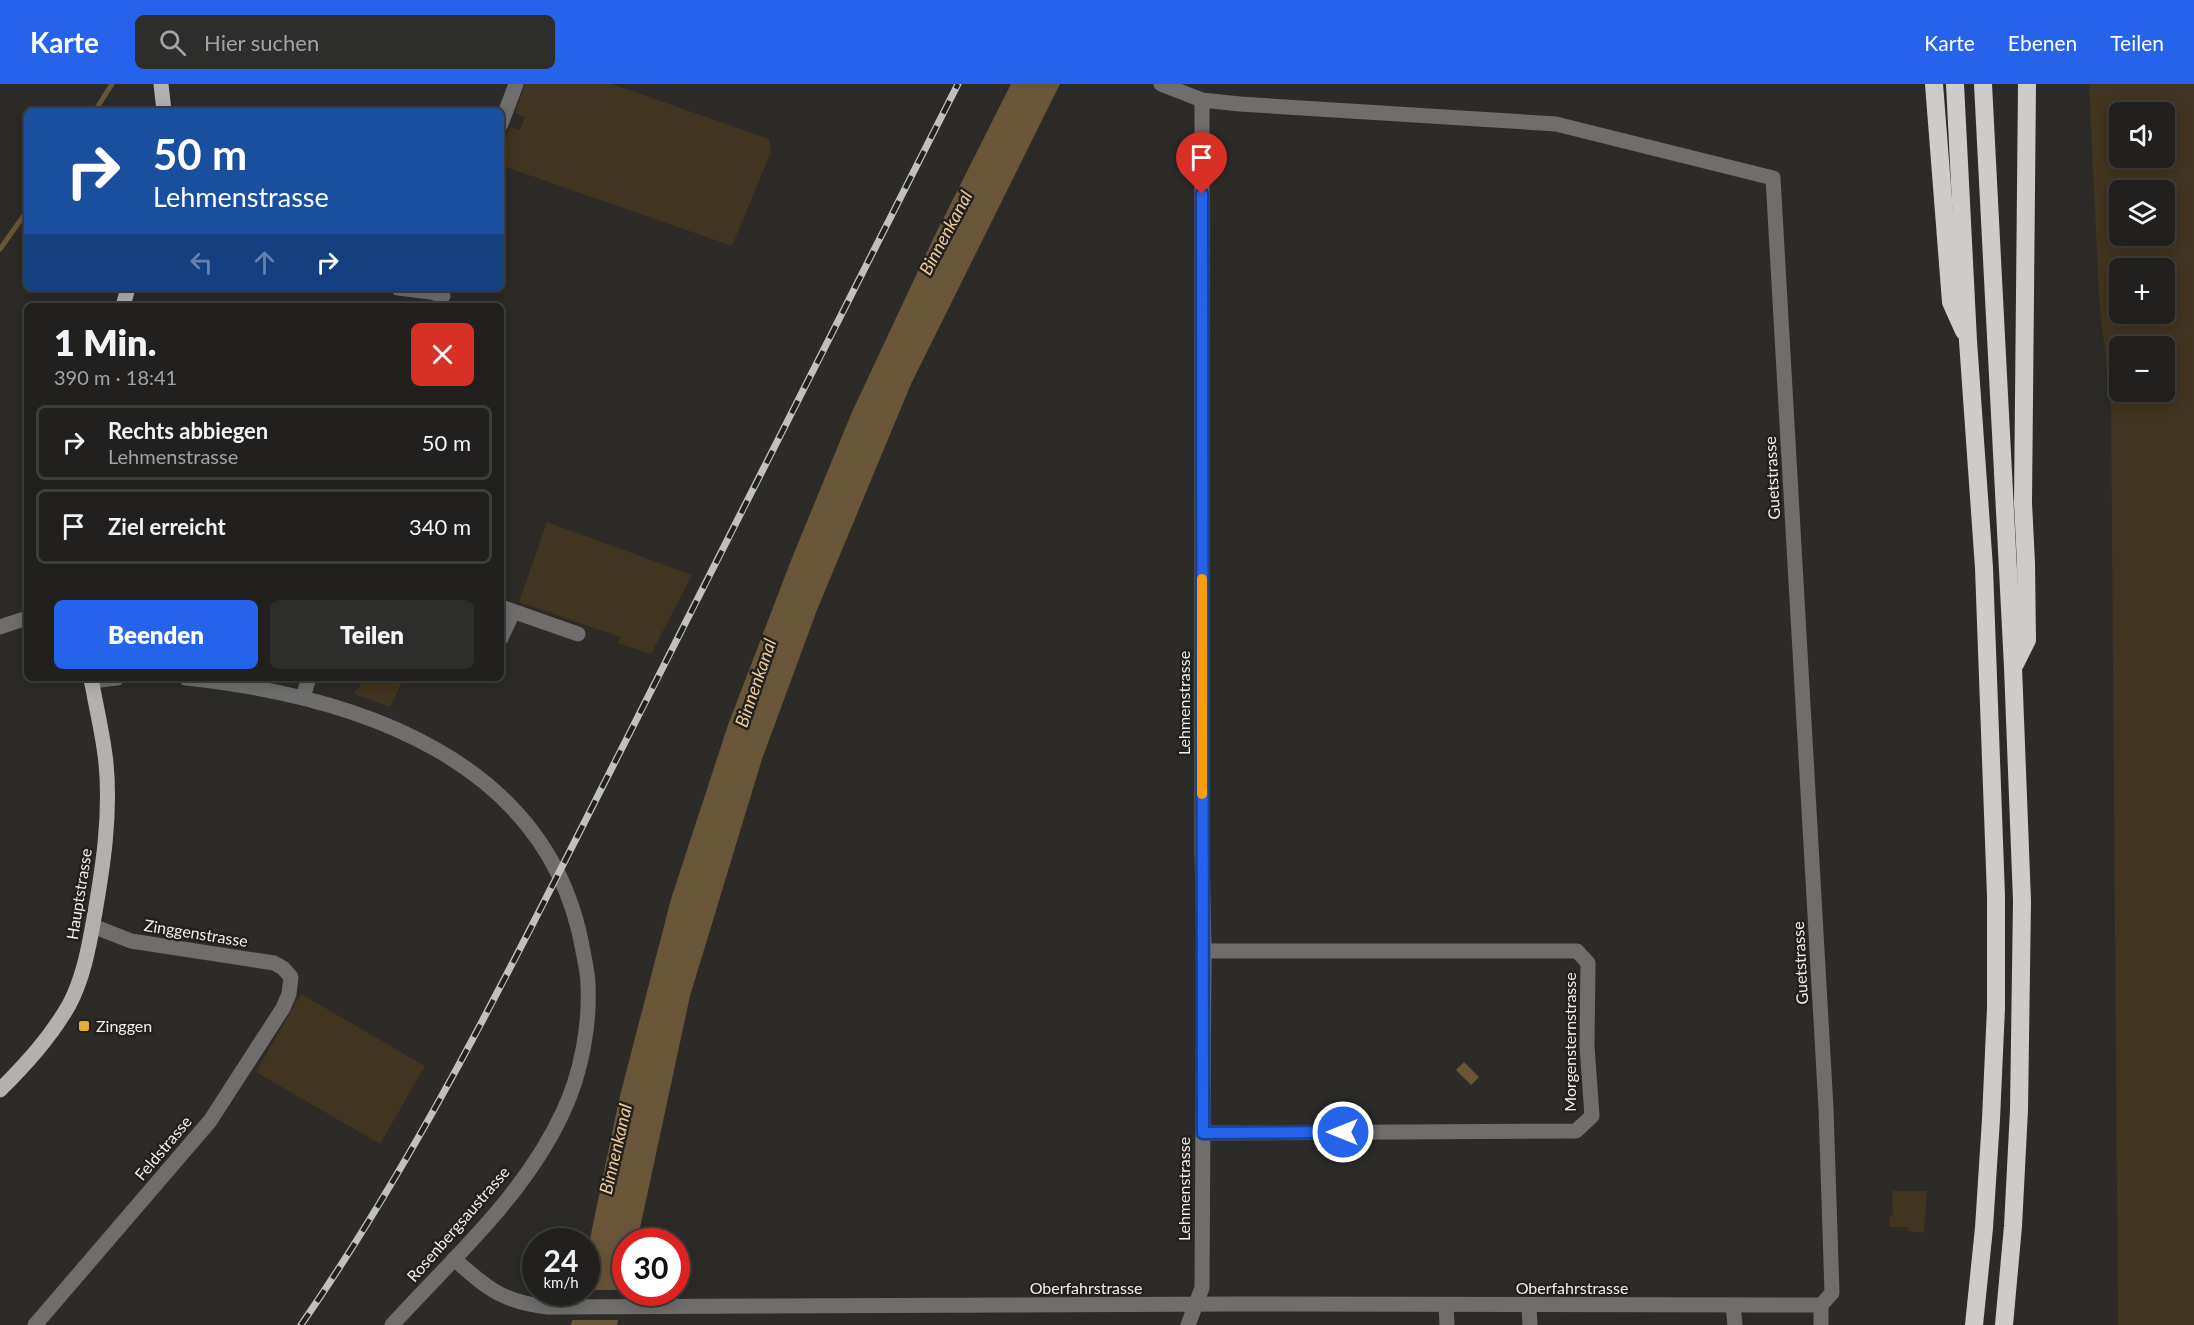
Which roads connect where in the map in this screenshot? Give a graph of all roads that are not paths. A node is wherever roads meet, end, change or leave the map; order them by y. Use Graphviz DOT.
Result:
graph roads {
  1 [pos="161,84"];
  2 [pos="516,84"];
  3 [pos="1161,84"];
  4 [pos="1934,84"];
  5 [pos="1955,84"];
  6 [pos="1983,84"];
  7 [pos="2028,84"];
  8 [pos="1202,100"];
  9 [pos="164,108"];
  10 [pos="504,116"];
  11 [pos="423,291"];
  12 [pos="443,297"];
  13 [pos="1968,341"];
  14 [pos="507,609"];
  15 [pos="24,619"];
  16 [pos="0,627"];
  17 [pos="578,634"];
  18 [pos="2013,667"];
  19 [pos="91,681"];
  20 [pos="209,681"];
  21 [pos="308,681"];
  22 [pos="303,697"];
  23 [pos="93,926"];
  24 [pos="1204,951"];
  25 [pos="291,977"];
  26 [pos="0,1090"];
  27 [pos="1203,1133"];
  28 [pos="454,1259"];
  29 [pos="1195,1305"];
  30 [pos="1821,1305"];
  31 [pos="1446,1306"];
  32 [pos="1529,1306"];
  33 [pos="1733,1306"];
  34 [pos="35,1325"];
  35 [pos="392,1325"];
  36 [pos="1188,1325"];
  37 [pos="1447,1325"];
  38 [pos="1530,1325"];
  39 [pos="1735,1325"];
  40 [pos="1821,1325"];
  41 [pos="1974,1325"];
  42 [pos="2004,1325"];
  1 -- 9 [label="main road"];
  2 -- 10 [label="street"];
  3 -- 8 [label="street, Guetstrasse"];
  4 -- 13 [label="highway"];
  5 -- 13 [label="highway"];
  6 -- 18 [label="highway"];
  7 -- 18 [label="highway"];
  8 -- 24 [label="street, Lehmenstrasse"];
  8 -- 30 [label="street, Guetstrasse"];
  11 -- 12 [label="street"];
  13 -- 41 [label="highway"];
  14 -- 17 [label="street"];
  15 -- 16 [label="street"];
  18 -- 42 [label="highway"];
  19 -- 23 [label="main road, Hauptstrasse"];
  20 -- 22 [label="street, Rosenbergsaustrasse"];
  21 -- 22 [label="street"];
  22 -- 28 [label="street, Rosenbergsaustrasse"];
  23 -- 25 [label="street, Zinggenstrasse"];
  23 -- 26 [label="main road, Hauptstrasse"];
  24 -- 27 [label="street, Lehmenstrasse"];
  24 -- 27 [label="street, Morgensternstrasse"];
  25 -- 34 [label="street, Feldstrasse"];
  27 -- 29 [label="street, Lehmenstrasse"];
  28 -- 29 [label="street, Oberfahrstrasse"];
  28 -- 35 [label="street, Rosenbergsaustrasse"];
  29 -- 31 [label="street, Oberfahrstrasse"];
  29 -- 36 [label="street, Lehmenstrasse"];
  30 -- 33 [label="street"];
  30 -- 40 [label="street"];
  31 -- 32 [label="street, Oberfahrstrasse"];
  31 -- 37 [label="street"];
  32 -- 33 [label="street, Oberfahrstrasse"];
  32 -- 38 [label="street"];
  33 -- 39 [label="street"];
}
